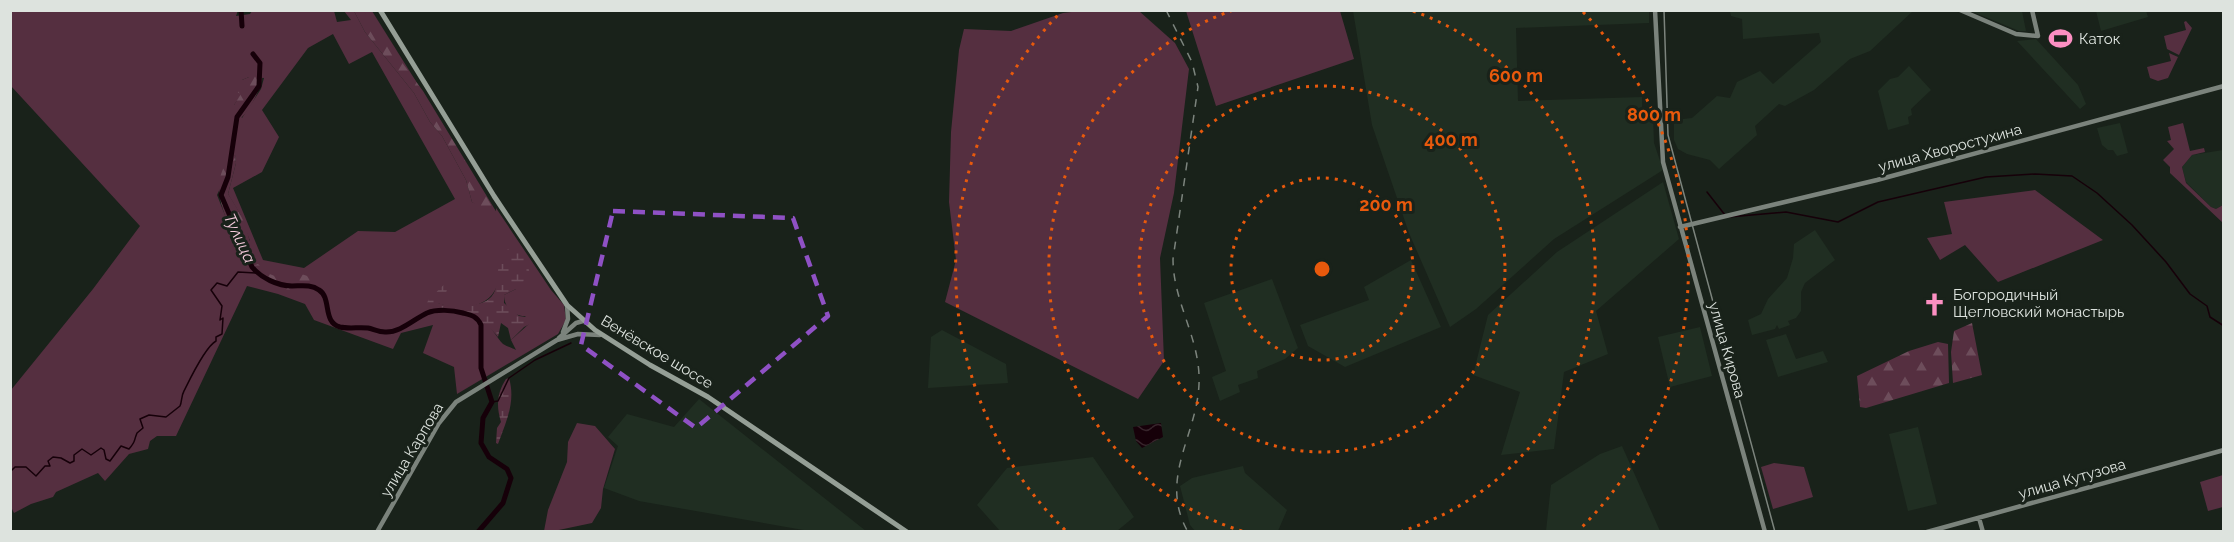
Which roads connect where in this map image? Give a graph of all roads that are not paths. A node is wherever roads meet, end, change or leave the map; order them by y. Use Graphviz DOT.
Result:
graph roads {
  1 [pos="381,10"];
  2 [pos="1655,10"];
  3 [pos="1960,10"];
  4 [pos="2032,10"];
  5 [pos="2223,86"];
  6 [pos="1680,227"];
  7 [pos="567,305"];
  8 [pos="583,321"];
  9 [pos="578,334"];
  10 [pos="562,335"];
  11 [pos="609,338"];
  12 [pos="557,340"];
  13 [pos="2223,450"];
  14 [pos="1979,518"];
  15 [pos="377,531"];
  16 [pos="907,531"];
  17 [pos="1765,531"];
  18 [pos="1927,531"];
  19 [pos="1983,531"];
  1 -- 7 [label="main road, Венёвское шоссе"];
  2 -- 6 [label="street, улица Кирова"];
  3 -- 4 [label="street"];
  5 -- 6 [label="street, улица Хворостухина"];
  6 -- 17 [label="street, улица Кирова"];
  7 -- 8 [label="main road, Венёвское шоссе"];
  7 -- 10 [label="street"];
  8 -- 9 [label="street"];
  8 -- 10 [label="street"];
  8 -- 11 [label="main road, Венёвское шоссе"];
  9 -- 11 [label="street"];
  9 -- 12 [label="street"];
  10 -- 12 [label="street"];
  11 -- 16 [label="main road, Венёвское шоссе"];
  12 -- 15 [label="street, улица Карпова"];
  13 -- 14 [label="street, улица Кутузова"];
  14 -- 18 [label="street, улица Кутузова"];
  14 -- 19 [label="street"];
}
